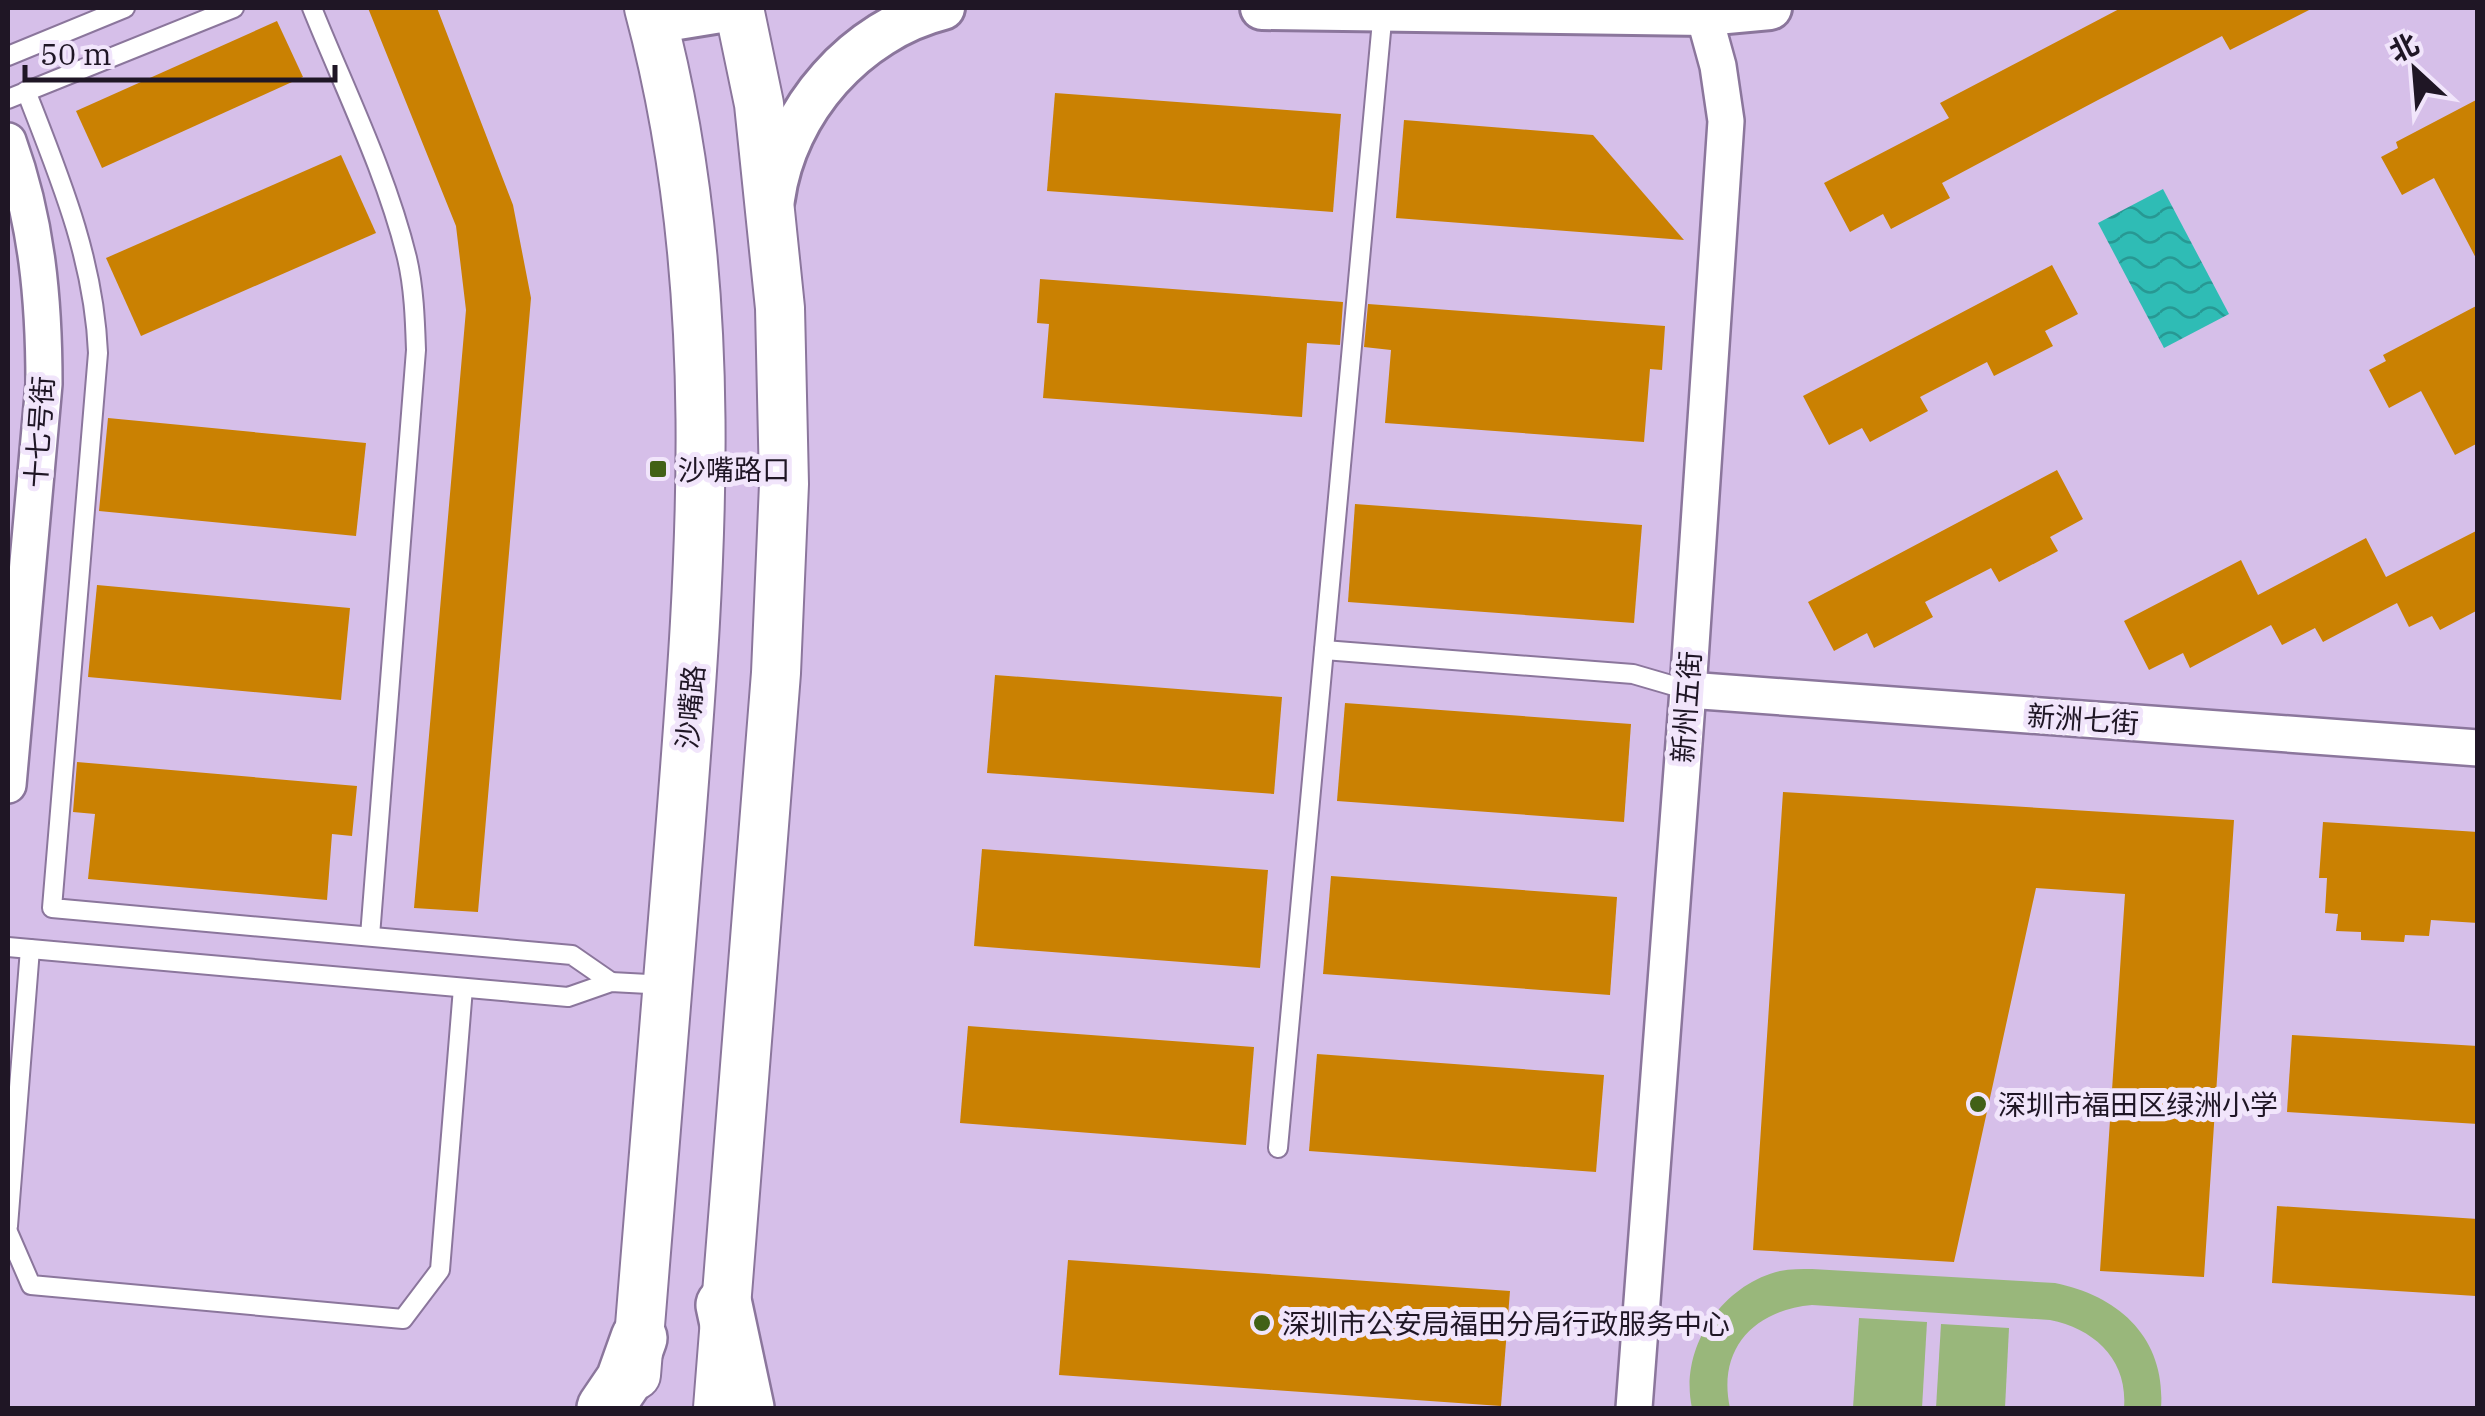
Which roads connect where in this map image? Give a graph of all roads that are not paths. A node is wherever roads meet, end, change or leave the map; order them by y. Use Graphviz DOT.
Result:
graph roads {
  1 [pos="125,8"];
  2 [pos="234,8"];
  3 [pos="312,8"];
  4 [pos="739,8"];
  5 [pos="943,8"];
  6 [pos="1262,8"];
  7 [pos="1770,8"];
  8 [pos="1383,10"];
  9 [pos="1704,10"];
  10 [pos="651,15"];
  11 [pos="8,56"];
  12 [pos="26,91"];
  13 [pos="8,99"];
  14 [pos="8,141"];
  15 [pos="772,234"];
  16 [pos="1324,650"];
  17 [pos="1688,690"];
  18 [pos="2478,748"];
  19 [pos="8,786"];
  20 [pos="370,936"];
  21 [pos="8,946"];
  22 [pos="30,949"];
  23 [pos="611,982"];
  24 [pos="668,985"];
  25 [pos="463,988"];
  26 [pos="1278,1148"];
  27 [pos="8,1229"];
  28 [pos="724,1305"];
  29 [pos="639,1338"];
  30 [pos="605,1408"];
  31 [pos="633,1408"];
  32 [pos="718,1408"];
  33 [pos="746,1408"];
  34 [pos="1634,1408"];
  1 -- 11 [label="lane"];
  2 -- 12 [label="lane"];
  3 -- 20 [label="lane"];
  4 -- 10 [label="street"];
  4 -- 15 [label="main road"];
  5 -- 15 [label="street"];
  6 -- 8 [label="street"];
  7 -- 9 [label="street"];
  8 -- 9 [label="street"];
  8 -- 16 [label="lane"];
  9 -- 17 [label="street, 新州五街"];
  10 -- 24 [label="main road, 沙嘴路"];
  12 -- 13 [label="lane"];
  12 -- 20 [label="lane"];
  14 -- 19 [label="street, 十七号街"];
  15 -- 28 [label="main road"];
  16 -- 17 [label="lane"];
  16 -- 26 [label="lane"];
  17 -- 18 [label="street, 新洲七街"];
  17 -- 34 [label="street, 新州五街"];
  20 -- 23 [label="lane"];
  21 -- 22 [label="lane"];
  22 -- 25 [label="lane"];
  22 -- 27 [label="lane"];
  23 -- 24 [label="lane"];
  23 -- 25 [label="lane"];
  24 -- 29 [label="main road, 沙嘴路"];
  25 -- 27 [label="lane"];
  28 -- 32 [label="main road"];
  28 -- 33 [label="main road"];
  29 -- 30 [label="main road"];
  29 -- 31 [label="main road, 沙嘴路"];
}
